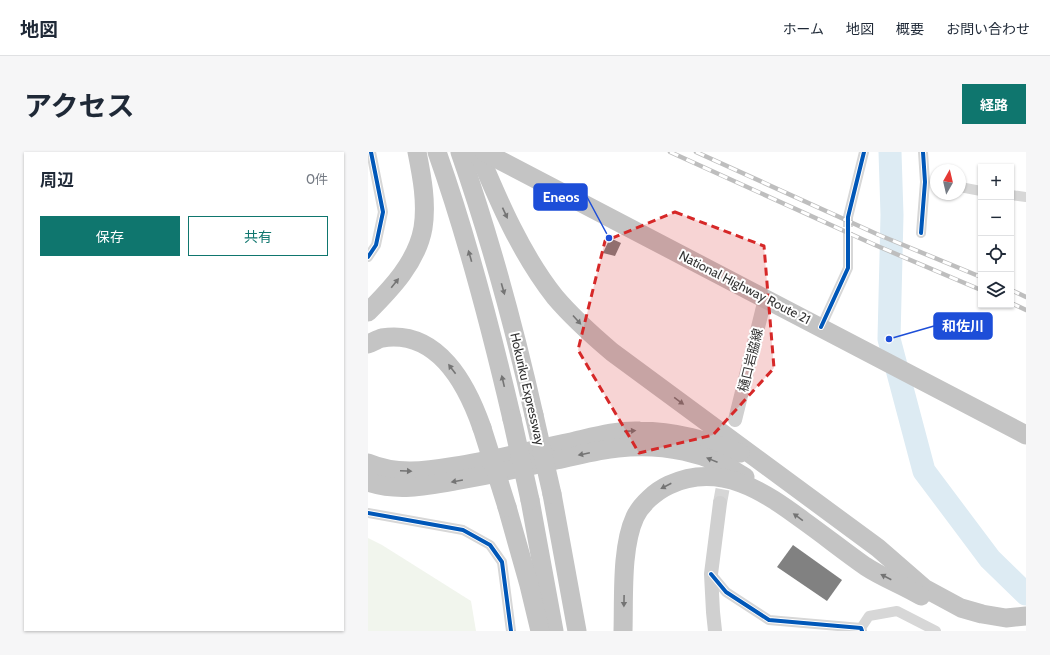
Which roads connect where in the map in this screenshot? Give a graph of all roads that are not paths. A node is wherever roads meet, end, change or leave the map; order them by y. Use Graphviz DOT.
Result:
graph roads {
  1 [pos="371,152"];
  2 [pos="417,152"];
  3 [pos="460,152"];
  4 [pos="478,152"];
  5 [pos="484,152"];
  6 [pos="864,152"];
  7 [pos="923,152"];
  8 [pos="438,156"];
  9 [pos="925,182"];
  10 [pos="930,183"];
  11 [pos="966,188"];
  12 [pos="978,190"];
  13 [pos="1014,195"];
  14 [pos="1026,197"];
  15 [pos="848,217"];
  16 [pos="921,232"];
  17 [pos="848,237"];
  18 [pos="368,257"];
  19 [pos="765,299"];
  20 [pos="368,312"];
  21 [pos="821,327"];
  22 [pos="368,344"];
  23 [pos="735,420"];
  24 [pos="1026,435"];
  25 [pos="368,463"];
  26 [pos="769,466"];
  27 [pos="368,482"];
  28 [pos="720,503"];
  29 [pos="780,503"];
  30 [pos="368,513"];
  31 [pos="711,574"];
  32 [pos="1026,616"];
  33 [pos="1026,624"];
  34 [pos="861,630"];
  35 [pos="934,630"];
  36 [pos="511,631"];
  37 [pos="540,631"];
  38 [pos="554,631"];
  39 [pos="577,631"];
  40 [pos="623,631"];
  41 [pos="715,631"];
  1 -- 18 [label="street"];
  20 -- 2 [label="highway, one-way"];
  3 -- 39 [label="highway, Hokuriku Expressway, one-way, bridge"];
  4 -- 26 [label="highway, one-way"];
  5 -- 19 [label="highway, National Highway Route 21"];
  6 -- 15 [label="street"];
  7 -- 9 [label="street"];
  38 -- 8 [label="highway, Hokuriku Expressway, one-way, bridge"];
  9 -- 10 [label="street"];
  9 -- 16 [label="street"];
  11 -- 12 [label="street"];
  13 -- 14 [label="street"];
  17 -- 21 [label="street"];
  19 -- 21 [label="highway, National Highway Route 21"];
  19 -- 23 [label="main road, 樋口岩脇線"];
  21 -- 24 [label="highway, National Highway Route 21"];
  37 -- 22 [label="highway, one-way, bridge"];
  25 -- 26 [label="highway, one-way"];
  26 -- 32 [label="highway"];
  29 -- 27 [label="highway, one-way"];
  28 -- 31 [label="main road"];
  33 -- 29 [label="highway, one-way"];
  29 -- 40 [label="highway, one-way"];
  30 -- 36 [label="street"];
  31 -- 34 [label="street"];
  31 -- 41 [label="main road"];
  34 -- 35 [label="street"];
}
